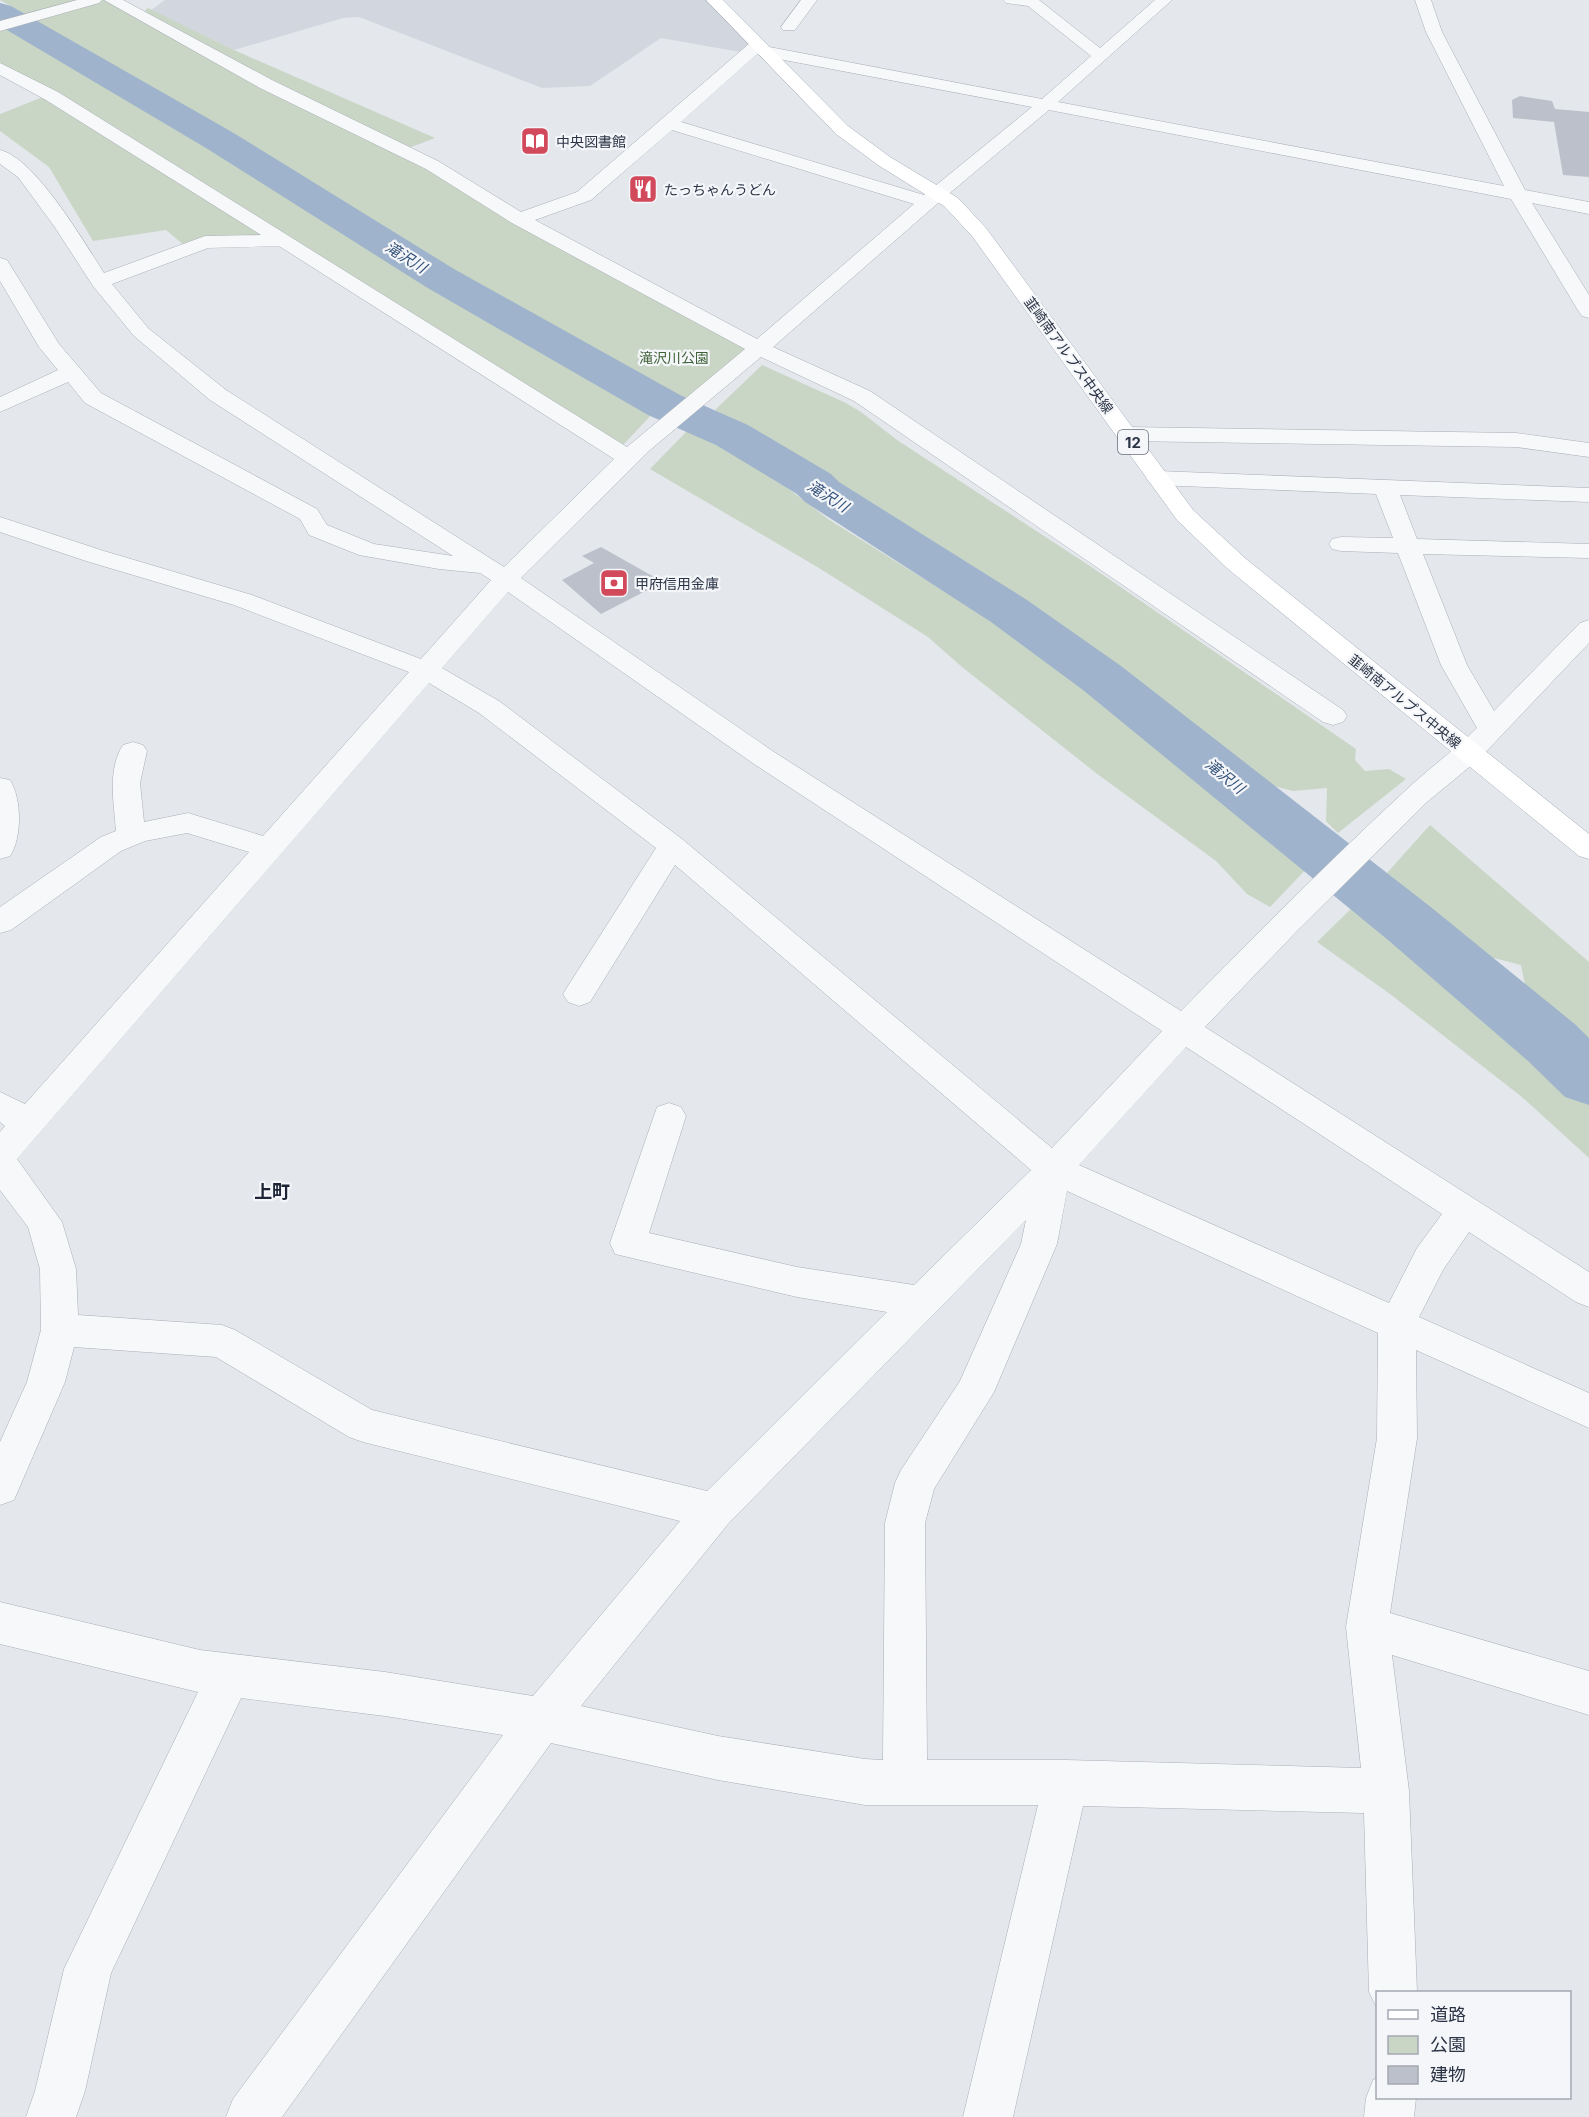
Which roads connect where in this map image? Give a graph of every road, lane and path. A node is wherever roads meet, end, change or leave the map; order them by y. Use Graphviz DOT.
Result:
graph roads {
  1 [pos="112,0"];
  2 [pos="714,0"];
  3 [pos="809,0"];
  4 [pos="1011,0"];
  5 [pos="1164,0"];
  6 [pos="1423,0"];
  7 [pos="90,1"];
  8 [pos="0,26"];
  9 [pos="789,27"];
  10 [pos="760,48"];
  11 [pos="1101,56"];
  12 [pos="0,68"];
  13 [pos="1046,104"];
  14 [pos="669,124"];
  15 [pos="0,155"];
  16 [pos="1518,195"];
  17 [pos="932,198"];
  18 [pos="1589,208"];
  19 [pos="519,219"];
  20 [pos="283,240"];
  21 [pos="0,264"];
  22 [pos="100,282"];
  23 [pos="1582,285"];
  24 [pos="1589,312"];
  25 [pos="758,348"];
  26 [pos="71,372"];
  27 [pos="0,405"];
  28 [pos="1126,434"];
  29 [pos="1589,450"];
  30 [pos="635,451"];
  31 [pos="1158,478"];
  32 [pos="1385,487"];
  33 [pos="1589,495"];
  34 [pos="0,524"];
  35 [pos="1341,544"];
  36 [pos="1408,546"];
  37 [pos="1589,551"];
  38 [pos="497,573"];
  39 [pos="1589,628"];
  40 [pos="427,669"];
  41 [pos="1333,716"];
  42 [pos="1491,729"];
  43 [pos="133,751"];
  44 [pos="1469,753"];
  45 [pos="0,787"];
  46 [pos="131,836"];
  47 [pos="672,846"];
  48 [pos="0,849"];
  49 [pos="271,849"];
  50 [pos="1589,849"];
  51 [pos="0,922"];
  52 [pos="579,994"];
  53 [pos="1183,1029"];
  54 [pos="0,1105"];
  55 [pos="669,1116"];
  56 [pos="28,1123"];
  57 [pos="0,1155"];
  58 [pos="0,1163"];
  59 [pos="1054,1169"];
  60 [pos="1464,1211"];
  61 [pos="1589,1291"];
  62 [pos="922,1302"];
  63 [pos="1397,1324"];
  64 [pos="60,1330"];
  65 [pos="1589,1411"];
  66 [pos="0,1487"];
  67 [pos="714,1511"];
  68 [pos="0,1623"];
  69 [pos="1367,1627"];
  70 [pos="229,1675"];
  71 [pos="1589,1693"];
  72 [pos="542,1719"];
  73 [pos="905,1782"];
  74 [pos="1066,1783"];
  75 [pos="1386,1791"];
  76 [pos="1393,1991"];
  77 [pos="1391,2099"];
  78 [pos="51,2117"];
  79 [pos="251,2117"];
  80 [pos="988,2117"];
  81 [pos="1389,2117"];
  1 -- 19 [label="street"];
  2 -- 10 [label="main road, 韮崎南アルプス中央線 / 12"];
  3 -- 9 [label="street"];
  4 -- 11 [label="street"];
  5 -- 11 [label="street"];
  6 -- 16 [label="street"];
  7 -- 8 [label="street"];
  10 -- 13 [label="street"];
  10 -- 14 [label="street"];
  10 -- 17 [label="main road, 韮崎南アルプス中央線 / 12"];
  11 -- 13 [label="street"];
  12 -- 20 [label="street"];
  13 -- 16 [label="street"];
  13 -- 17 [label="street"];
  14 -- 17 [label="street"];
  14 -- 19 [label="street"];
  15 -- 22 [label="street"];
  16 -- 18 [label="street"];
  16 -- 23 [label="street"];
  17 -- 25 [label="street"];
  17 -- 28 [label="main road, 韮崎南アルプス中央線 / 12"];
  19 -- 25 [label="street"];
  20 -- 22 [label="street"];
  20 -- 30 [label="street"];
  21 -- 26 [label="street"];
  22 -- 38 [label="street"];
  23 -- 24 [label="street"];
  25 -- 30 [label="street"];
  25 -- 41 [label="street"];
  26 -- 27 [label="street"];
  26 -- 38 [label="street"];
  28 -- 29 [label="street"];
  28 -- 31 [label="main road, 韮崎南アルプス中央線 / 12"];
  30 -- 38 [label="street"];
  31 -- 32 [label="street"];
  31 -- 44 [label="main road, 韮崎南アルプス中央線 / 12"];
  32 -- 33 [label="street"];
  32 -- 36 [label="street"];
  34 -- 40 [label="street"];
  35 -- 36 [label="street"];
  36 -- 37 [label="street"];
  36 -- 42 [label="street"];
  38 -- 40 [label="street"];
  38 -- 53 [label="street"];
  39 -- 42 [label="street"];
  40 -- 47 [label="street"];
  40 -- 49 [label="street"];
  42 -- 44 [label="street"];
  43 -- 46 [label="street"];
  44 -- 50 [label="main road, 韮崎南アルプス中央線 / 12"];
  44 -- 53 [label="street"];
  45 -- 48 [label="street"];
  46 -- 49 [label="street"];
  46 -- 51 [label="street"];
  47 -- 52 [label="street"];
  47 -- 59 [label="street"];
  49 -- 56 [label="street"];
  53 -- 59 [label="street"];
  53 -- 60 [label="street"];
  54 -- 56 [label="street"];
  55 -- 62 [label="street"];
  56 -- 57 [label="street"];
  58 -- 64 [label="street"];
  59 -- 62 [label="street"];
  59 -- 63 [label="street"];
  59 -- 73 [label="street"];
  60 -- 61 [label="street"];
  60 -- 63 [label="street"];
  62 -- 67 [label="street"];
  63 -- 65 [label="street"];
  63 -- 69 [label="street"];
  64 -- 66 [label="street"];
  64 -- 67 [label="street"];
  67 -- 72 [label="street"];
  68 -- 70 [label="street"];
  69 -- 71 [label="street"];
  69 -- 75 [label="street"];
  70 -- 72 [label="street"];
  70 -- 78 [label="street"];
  72 -- 73 [label="street"];
  72 -- 79 [label="street"];
  73 -- 74 [label="street"];
  74 -- 75 [label="street"];
  74 -- 80 [label="street"];
  75 -- 76 [label="street"];
  77 -- 81 [label="street"];
}
